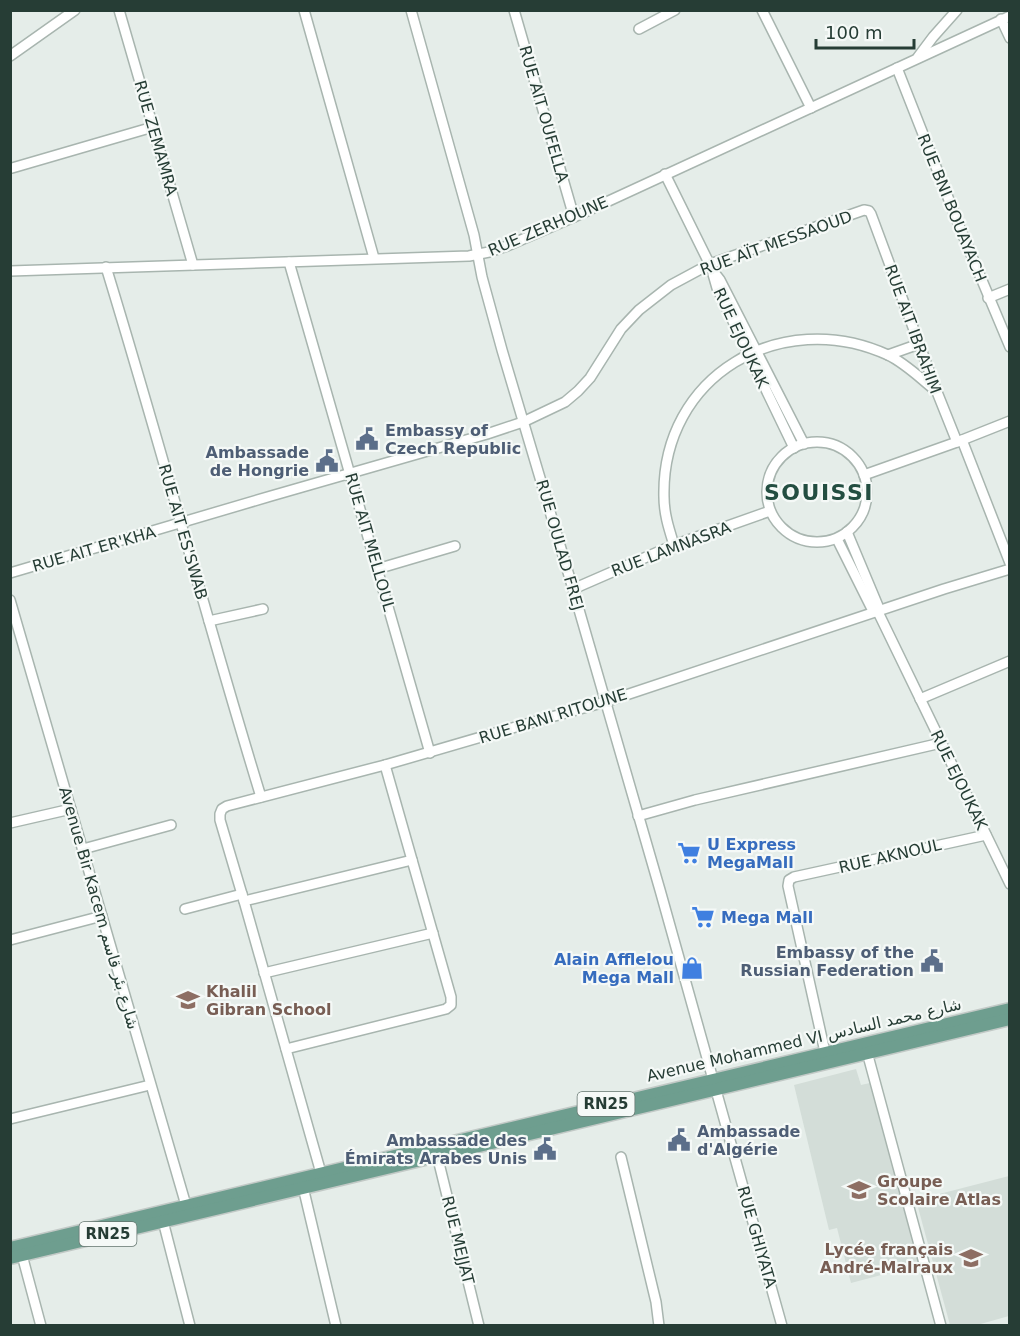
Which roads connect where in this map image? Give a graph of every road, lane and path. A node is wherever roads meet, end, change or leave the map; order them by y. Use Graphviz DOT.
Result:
graph roads {
  1 [pos="75,10"];
  2 [pos="119,10"];
  3 [pos="304,10"];
  4 [pos="411,10"];
  5 [pos="514,10"];
  6 [pos="675,10"];
  7 [pos="762,10"];
  8 [pos="957,10"];
  9 [pos="1005,17"];
  10 [pos="639,29"];
  11 [pos="1010,38"];
  12 [pos="10,56"];
  13 [pos="918,58"];
  14 [pos="897,68"];
  15 [pos="811,108"];
  16 [pos="153,127"];
  17 [pos="12,168"];
  18 [pos="665,174"];
  19 [pos="871,214"];
  20 [pos="574,217"];
  21 [pos="479,255"];
  22 [pos="374,258"];
  23 [pos="289,262"];
  24 [pos="193,265"];
  25 [pos="106,267"];
  26 [pos="712,268"];
  27 [pos="10,271"];
  28 [pos="1010,289"];
  29 [pos="988,298"];
  30 [pos="919,344"];
  31 [pos="1010,347"];
  32 [pos="752,352"];
  33 [pos="888,355"];
  34 [pos="937,392"];
  35 [pos="1010,421"];
  36 [pos="523,422"];
  37 [pos="960,441"];
  38 [pos="804,444"];
  39 [pos="794,448"];
  40 [pos="350,474"];
  41 [pos="864,475"];
  42 [pos="770,511"];
  43 [pos="181,523"];
  44 [pos="847,532"];
  45 [pos="837,539"];
  46 [pos="674,545"];
  47 [pos="455,546"];
  48 [pos="1010,563"];
  49 [pos="377,569"];
  50 [pos="1010,569"];
  51 [pos="10,573"];
  52 [pos="573,589"];
  53 [pos="10,600"];
  54 [pos="263,609"];
  55 [pos="876,613"];
  56 [pos="208,621"];
  57 [pos="14,623"];
  58 [pos="1010,661"];
  59 [pos="920,699"];
  60 [pos="605,702"];
  61 [pos="941,743"];
  62 [pos="430,753"];
  63 [pos="385,765"];
  64 [pos="261,797"];
  65 [pos="71,809"];
  66 [pos="638,816"];
  67 [pos="10,824"];
  68 [pos="171,825"];
  69 [pos="986,835"];
  70 [pos="83,849"];
  71 [pos="412,860"];
  72 [pos="1010,884"];
  73 [pos="243,897"];
  74 [pos="185,909"];
  75 [pos="102,916"];
  76 [pos="433,933"];
  77 [pos="10,940"];
  78 [pos="264,974"];
  79 [pos="1010,1009"];
  80 [pos="1010,1018"];
  81 [pos="285,1049"];
  82 [pos="825,1052"];
  83 [pos="867,1052"];
  84 [pos="714,1084"];
  85 [pos="150,1085"];
  86 [pos="10,1119"];
  87 [pos="437,1155"];
  88 [pos="621,1157"];
  89 [pos="321,1173"];
  90 [pos="303,1187"];
  91 [pos="188,1211"];
  92 [pos="164,1221"];
  93 [pos="10,1248"];
  94 [pos="16,1256"];
  95 [pos="40,1326"];
  96 [pos="190,1326"];
  97 [pos="336,1326"];
  98 [pos="479,1326"];
  99 [pos="659,1326"];
  100 [pos="782,1326"];
  101 [pos="941,1326"];
  1 -- 12 [label="street"];
  2 -- 16 [label="street, RUE ZEMAMRA"];
  3 -- 22 [label="street"];
  4 -- 21 [label="street, RUE OULAD FREJ"];
  5 -- 20 [label="street, RUE AIT OUFELLA"];
  6 -- 10 [label="street"];
  7 -- 15 [label="street"];
  8 -- 13 [label="street"];
  9 -- 11 [label="street"];
  9 -- 13 [label="street, RUE ZERHOUNE"];
  13 -- 14 [label="street, RUE ZERHOUNE"];
  14 -- 15 [label="street, RUE ZERHOUNE"];
  14 -- 29 [label="street, RUE BNI BOUAYACH"];
  15 -- 18 [label="street, RUE ZERHOUNE"];
  16 -- 17 [label="street"];
  16 -- 24 [label="street, RUE ZEMAMRA"];
  18 -- 20 [label="street, RUE ZERHOUNE"];
  18 -- 26 [label="street, RUE EJOUKAK"];
  19 -- 26 [label="street, RUE AÏT MESSAOUD"];
  19 -- 30 [label="street, RUE AIT IBRAHIM"];
  20 -- 21 [label="street, RUE ZERHOUNE"];
  21 -- 22 [label="street, RUE ZERHOUNE"];
  21 -- 36 [label="street, RUE OULAD FREJ"];
  22 -- 23 [label="street, RUE ZERHOUNE"];
  23 -- 24 [label="street, RUE ZERHOUNE"];
  23 -- 40 [label="street, RUE AIT MELLOUL"];
  24 -- 25 [label="street, RUE ZERHOUNE"];
  25 -- 27 [label="street, RUE ZERHOUNE"];
  25 -- 43 [label="street, RUE AIT ES'SWAB"];
  26 -- 32 [label="street, RUE EJOUKAK"];
  26 -- 36 [label="street, RUE AÏT MESSAOUD"];
  28 -- 29 [label="street"];
  29 -- 31 [label="street, RUE BNI BOUAYACH"];
  30 -- 33 [label="street"];
  30 -- 34 [label="street, RUE AIT IBRAHIM"];
  32 -- 33 [label="street"];
  32 -- 38 [label="street, RUE EJOUKAK"];
  32 -- 39 [label="street, RUE EJOUKAK"];
  32 -- 46 [label="street"];
  33 -- 34 [label="street"];
  34 -- 37 [label="street, RUE AIT IBRAHIM"];
  35 -- 37 [label="street"];
  36 -- 40 [label="street, RUE AIT ER'KHA"];
  36 -- 52 [label="street, RUE OULAD FREJ"];
  37 -- 41 [label="street"];
  37 -- 48 [label="street, RUE AIT IBRAHIM"];
  38 -- 39 [label="street"];
  38 -- 41 [label="street"];
  39 -- 42 [label="street"];
  40 -- 43 [label="street, RUE AIT ER'KHA"];
  40 -- 49 [label="street, RUE AIT MELLOUL"];
  41 -- 44 [label="street"];
  42 -- 45 [label="street"];
  42 -- 46 [label="street, RUE LAMNASRA"];
  43 -- 51 [label="street, RUE AIT ER'KHA"];
  43 -- 56 [label="street, RUE AIT ES'SWAB"];
  44 -- 45 [label="street"];
  44 -- 55 [label="street, RUE EJOUKAK"];
  45 -- 55 [label="street, RUE EJOUKAK"];
  46 -- 52 [label="street, RUE LAMNASRA"];
  47 -- 49 [label="street"];
  49 -- 62 [label="street, RUE AIT MELLOUL"];
  50 -- 55 [label="street, RUE BANI RITOUNE"];
  52 -- 60 [label="street, RUE OULAD FREJ"];
  53 -- 57 [label="street, Avenue Bir Kacem شارع بئر قاسم"];
  54 -- 56 [label="street"];
  55 -- 59 [label="street, RUE EJOUKAK"];
  55 -- 60 [label="street, RUE BANI RITOUNE"];
  56 -- 64 [label="street, RUE AIT ES'SWAB"];
  57 -- 65 [label="street, Avenue Bir Kacem شارع بئر قاسم"];
  58 -- 59 [label="street"];
  59 -- 61 [label="street, RUE EJOUKAK"];
  60 -- 62 [label="street, RUE BANI RITOUNE"];
  60 -- 66 [label="street, RUE OULAD FREJ"];
  61 -- 66 [label="street"];
  61 -- 69 [label="street, RUE EJOUKAK"];
  62 -- 63 [label="street, RUE BANI RITOUNE"];
  63 -- 64 [label="street, RUE BANI RITOUNE"];
  63 -- 71 [label="street"];
  64 -- 73 [label="street, RUE BANI RITOUNE"];
  65 -- 67 [label="street"];
  65 -- 70 [label="street, Avenue Bir Kacem شارع بئر قاسم"];
  66 -- 84 [label="street, RUE OULAD FREJ"];
  68 -- 70 [label="street"];
  69 -- 72 [label="street, RUE EJOUKAK"];
  69 -- 82 [label="street, RUE AKNOUL"];
  70 -- 75 [label="street, Avenue Bir Kacem شارع بئر قاسم"];
  71 -- 73 [label="street"];
  71 -- 76 [label="street"];
  73 -- 74 [label="street"];
  73 -- 78 [label="street"];
  75 -- 77 [label="street"];
  75 -- 85 [label="street, Avenue Bir Kacem شارع بئر قاسم"];
  76 -- 78 [label="street"];
  76 -- 81 [label="street"];
  78 -- 81 [label="street"];
  79 -- 82 [label="main road, Avenue Mohammed VI شارع محمد السادس / RN25"];
  80 -- 83 [label="main road, RN25"];
  81 -- 89 [label="street"];
  82 -- 84 [label="main road, Avenue Mohammed VI شارع محمد السادس / RN25"];
  83 -- 84 [label="main road, RN25"];
  83 -- 101 [label="street"];
  84 -- 87 [label="main road, RN25"];
  84 -- 89 [label="main road, Avenue Mohammed VI شارع محمد السادس / RN25"];
  84 -- 100 [label="street, RUE GHIYATA"];
  85 -- 86 [label="street"];
  85 -- 91 [label="street, Avenue Bir Kacem شارع بئر قاسم"];
  87 -- 90 [label="main road, RN25"];
  87 -- 98 [label="street, RUE MEJJAT"];
  88 -- 99 [label="street"];
  89 -- 91 [label="main road, Avenue Mohammed VI شارع محمد السادس / RN25"];
  90 -- 91 [label="main road, RN25"];
  90 -- 97 [label="street"];
  91 -- 92 [label="main road, RN25"];
  91 -- 93 [label="main road, Avenue Mohammed VI شارع محمد السادس / RN25"];
  92 -- 94 [label="main road, RN25"];
  92 -- 96 [label="street"];
  94 -- 95 [label="street"];
}
